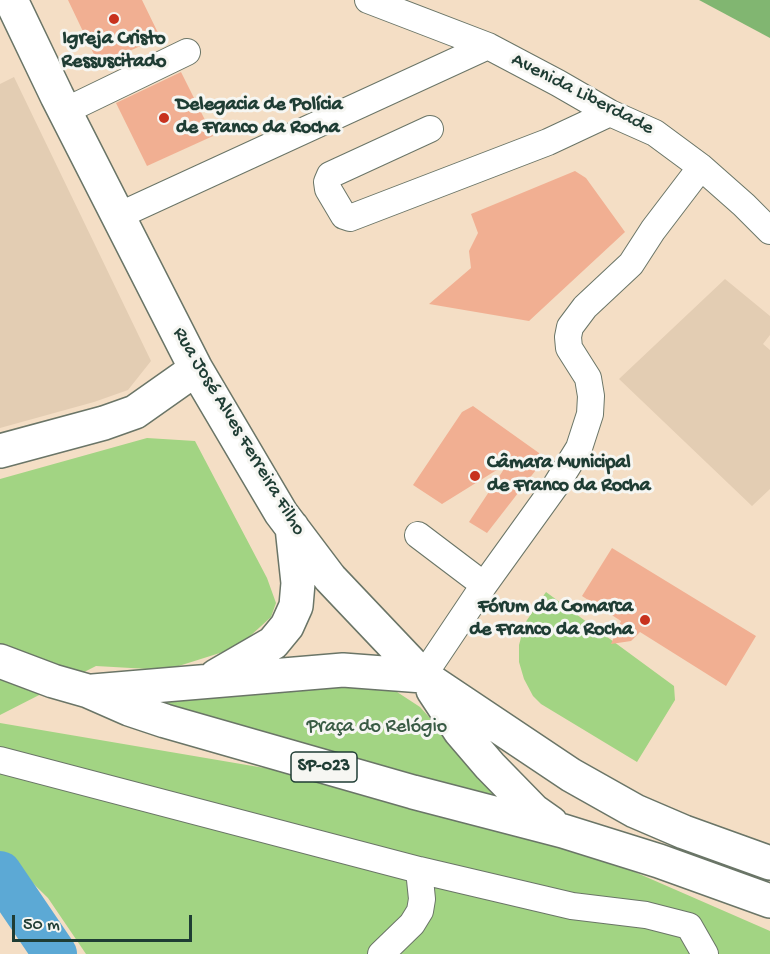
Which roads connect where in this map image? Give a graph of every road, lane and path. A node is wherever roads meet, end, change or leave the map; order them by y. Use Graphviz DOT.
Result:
graph roads {
  1 [pos="11,0"];
  2 [pos="368,0"];
  3 [pos="488,46"];
  4 [pos="186,52"];
  5 [pos="65,111"];
  6 [pos="610,113"];
  7 [pos="430,129"];
  8 [pos="701,167"];
  9 [pos="118,216"];
  10 [pos="770,231"];
  11 [pos="196,369"];
  12 [pos="0,451"];
  13 [pos="291,526"];
  14 [pos="418,535"];
  15 [pos="484,585"];
  16 [pos="0,661"];
  17 [pos="423,676"];
  18 [pos="205,682"];
  19 [pos="88,691"];
  20 [pos="0,760"];
  21 [pos="563,831"];
  22 [pos="770,862"];
  23 [pos="418,870"];
  24 [pos="770,901"];
  25 [pos="381,954"];
  26 [pos="705,954"];
  1 -- 5 [label="main road, Rua José Alves Ferreira Filho / SP-023"];
  2 -- 3 [label="street, Avenida Liberdade"];
  3 -- 6 [label="street, Avenida Liberdade"];
  3 -- 9 [label="street"];
  4 -- 5 [label="street"];
  5 -- 9 [label="main road, Rua José Alves Ferreira Filho / SP-023"];
  6 -- 7 [label="street"];
  6 -- 8 [label="street, Avenida Liberdade"];
  8 -- 10 [label="street, Avenida Liberdade"];
  8 -- 15 [label="street"];
  9 -- 11 [label="main road, Rua José Alves Ferreira Filho / SP-023"];
  11 -- 12 [label="main road"];
  11 -- 13 [label="main road, Rua José Alves Ferreira Filho / SP-023"];
  13 -- 17 [label="main road, Rua José Alves Ferreira Filho / SP-023"];
  13 -- 18 [label="main road"];
  14 -- 15 [label="street"];
  15 -- 17 [label="street"];
  16 -- 19 [label="main road, SP-023"];
  17 -- 18 [label="main road, SP-023"];
  17 -- 21 [label="main road"];
  17 -- 22 [label="main road, Rua José Alves Ferreira Filho / SP-023"];
  18 -- 19 [label="main road, SP-023"];
  19 -- 21 [label="main road, SP-023"];
  20 -- 23 [label="street"];
  21 -- 24 [label="main road, SP-023"];
  23 -- 25 [label="street"];
  23 -- 26 [label="street"];
}
